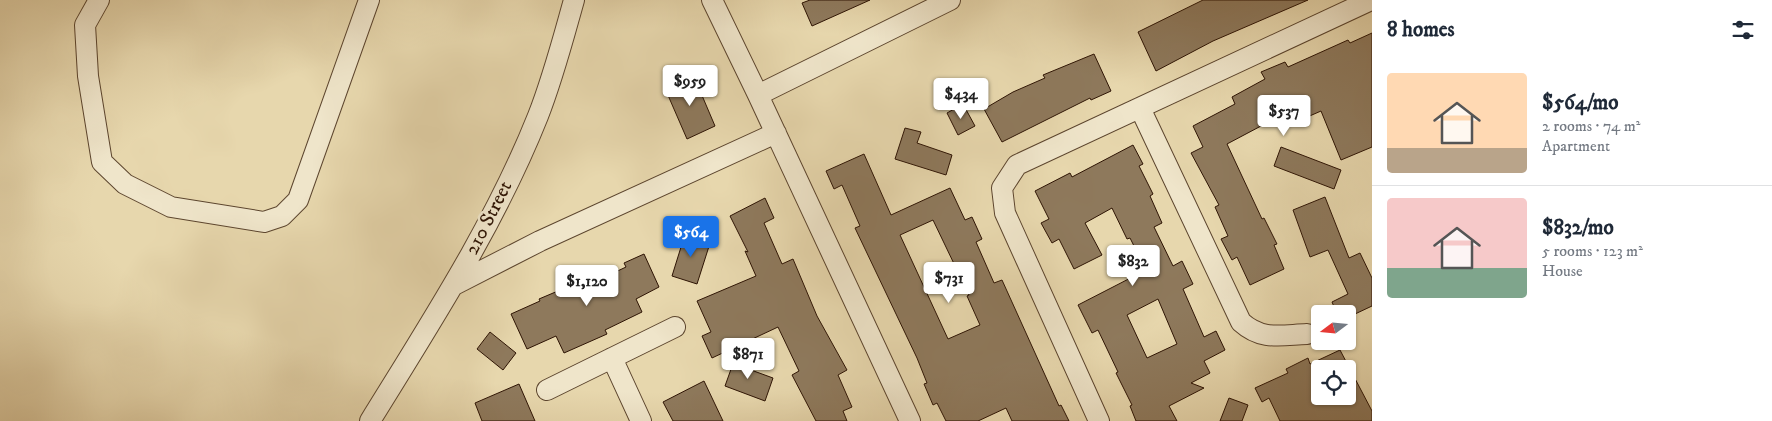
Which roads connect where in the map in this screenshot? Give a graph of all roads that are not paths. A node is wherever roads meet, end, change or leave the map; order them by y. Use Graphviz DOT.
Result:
graph roads {
  1 [pos="99,0"];
  2 [pos="369,0"];
  3 [pos="574,0"];
  4 [pos="712,0"];
  5 [pos="1371,0"];
  6 [pos="942,2"];
  7 [pos="758,95"];
  8 [pos="1140,108"];
  9 [pos="776,133"];
  10 [pos="454,285"];
  11 [pos="675,327"];
  12 [pos="1307,334"];
  13 [pos="612,358"];
  14 [pos="547,390"];
  15 [pos="370,421"];
  16 [pos="641,421"];
  17 [pos="910,421"];
  18 [pos="1099,421"];
  1 -- 2 [label="street"];
  3 -- 10 [label="street, 210 Street"];
  4 -- 7 [label="street"];
  5 -- 8 [label="street"];
  6 -- 7 [label="street"];
  7 -- 9 [label="street"];
  8 -- 12 [label="street"];
  8 -- 18 [label="street"];
  9 -- 10 [label="street"];
  9 -- 17 [label="street"];
  10 -- 15 [label="street, 210 Street"];
  11 -- 13 [label="street"];
  13 -- 14 [label="street"];
  13 -- 16 [label="street"];
}
